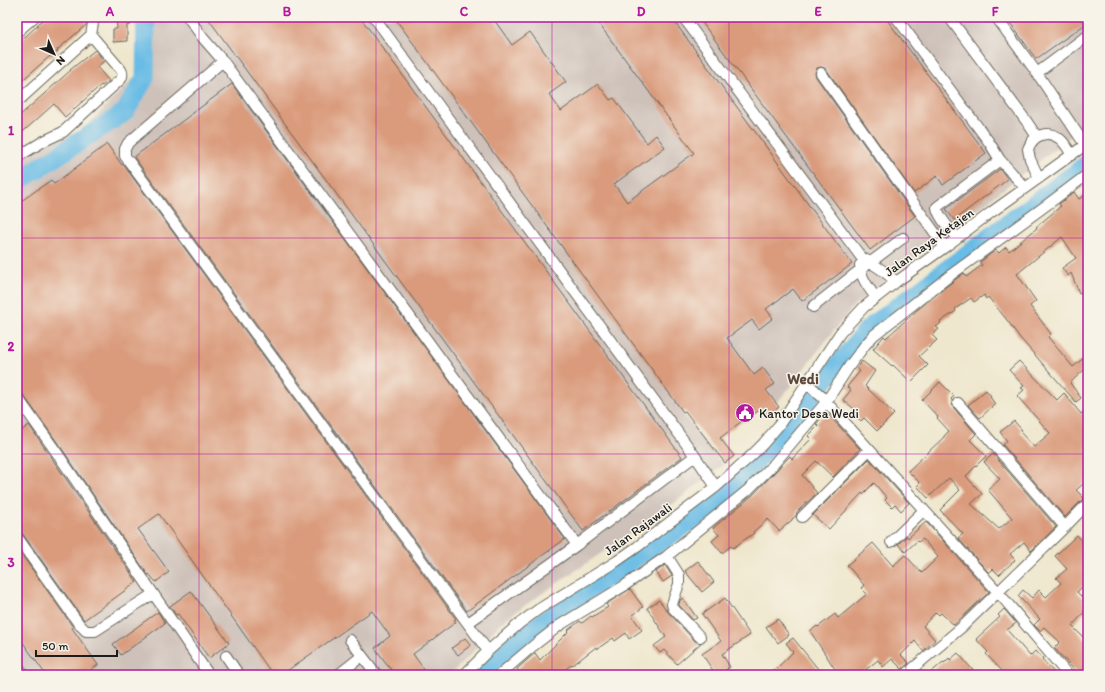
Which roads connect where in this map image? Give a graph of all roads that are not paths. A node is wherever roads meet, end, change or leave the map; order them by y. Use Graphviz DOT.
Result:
graph roads {
  1 [pos="34,17"];
  2 [pos="94,17"];
  3 [pos="188,17"];
  4 [pos="374,17"];
  5 [pos="683,17"];
  6 [pos="896,17"];
  7 [pos="949,17"];
  8 [pos="996,17"];
  9 [pos="17,32"];
  10 [pos="91,35"];
  11 [pos="1084,38"];
  12 [pos="223,61"];
  13 [pos="821,73"];
  14 [pos="1037,73"];
  15 [pos="17,102"];
  16 [pos="1037,137"];
  17 [pos="1087,144"];
  18 [pos="1072,155"];
  19 [pos="17,157"];
  20 [pos="1000,160"];
  21 [pos="1088,174"];
  22 [pos="1039,178"];
  23 [pos="1025,188"];
  24 [pos="903,238"];
  25 [pos="957,238"];
  26 [pos="945,247"];
  27 [pos="861,257"];
  28 [pos="871,262"];
  29 [pos="860,270"];
  30 [pos="896,282"];
  31 [pos="876,298"];
  32 [pos="813,307"];
  33 [pos="809,386"];
  34 [pos="823,399"];
  35 [pos="18,401"];
  36 [pos="958,403"];
  37 [pos="869,450"];
  38 [pos="695,456"];
  39 [pos="716,487"];
  40 [pos="1088,503"];
  41 [pos="924,510"];
  42 [pos="802,517"];
  43 [pos="1065,527"];
  44 [pos="17,537"];
  45 [pos="891,542"];
  46 [pos="577,545"];
  47 [pos="667,556"];
  48 [pos="998,592"];
  49 [pos="153,594"];
  50 [pos="468,624"];
  51 [pos="700,637"];
  52 [pos="350,640"];
  53 [pos="488,651"];
  54 [pos="226,656"];
  55 [pos="362,656"];
  56 [pos="17,665"];
  57 [pos="24,675"];
  58 [pos="209,675"];
  59 [pos="239,675"];
  60 [pos="338,675"];
  61 [pos="377,675"];
  62 [pos="464,675"];
  63 [pos="499,675"];
  64 [pos="905,675"];
  65 [pos="1068,675"];
  1 -- 9 [label="street"];
  2 -- 10 [label="street"];
  3 -- 12 [label="street"];
  4 -- 38 [label="street"];
  5 -- 27 [label="street"];
  6 -- 20 [label="street"];
  7 -- 16 [label="street"];
  8 -- 14 [label="street"];
  10 -- 15 [label="street"];
  10 -- 19 [label="street"];
  11 -- 14 [label="street"];
  12 -- 46 [label="street"];
  12 -- 50 [label="street"];
  13 -- 26 [label="street"];
  14 -- 17 [label="street"];
  16 -- 18 [label="street"];
  16 -- 22 [label="street"];
  17 -- 18 [label="street, Jalan Raya Ketajen"];
  18 -- 22 [label="street, Jalan Raya Ketajen"];
  20 -- 23 [label="street"];
  20 -- 25 [label="street"];
  21 -- 34 [label="street"];
  22 -- 23 [label="street, Jalan Raya Ketajen"];
  23 -- 25 [label="street, Jalan Raya Ketajen"];
  24 -- 28 [label="street"];
  25 -- 26 [label="street, Jalan Raya Ketajen"];
  26 -- 30 [label="street, Jalan Raya Ketajen"];
  27 -- 28 [label="street"];
  27 -- 29 [label="street"];
  28 -- 29 [label="street"];
  28 -- 30 [label="street"];
  29 -- 31 [label="street"];
  29 -- 32 [label="street"];
  30 -- 31 [label="street, Jalan Raya Ketajen"];
  31 -- 33 [label="street, Jalan Raya Ketajen"];
  33 -- 34 [label="street"];
  33 -- 39 [label="street, Jalan Rajawali"];
  34 -- 37 [label="street"];
  34 -- 47 [label="street"];
  35 -- 49 [label="street"];
  36 -- 43 [label="street"];
  37 -- 41 [label="street"];
  37 -- 42 [label="street"];
  38 -- 39 [label="street"];
  38 -- 46 [label="street"];
  39 -- 53 [label="street, Jalan Rajawali"];
  40 -- 43 [label="street"];
  41 -- 45 [label="street"];
  41 -- 48 [label="street"];
  43 -- 48 [label="street"];
  44 -- 49 [label="street"];
  46 -- 50 [label="street"];
  47 -- 51 [label="street"];
  47 -- 63 [label="street"];
  48 -- 64 [label="street"];
  48 -- 65 [label="street"];
  49 -- 58 [label="street"];
  50 -- 53 [label="street"];
  52 -- 55 [label="street"];
  53 -- 62 [label="street, Jalan Rajawali"];
  54 -- 59 [label="street"];
  55 -- 60 [label="street"];
  55 -- 61 [label="street"];
  56 -- 57 [label="street"];
}
